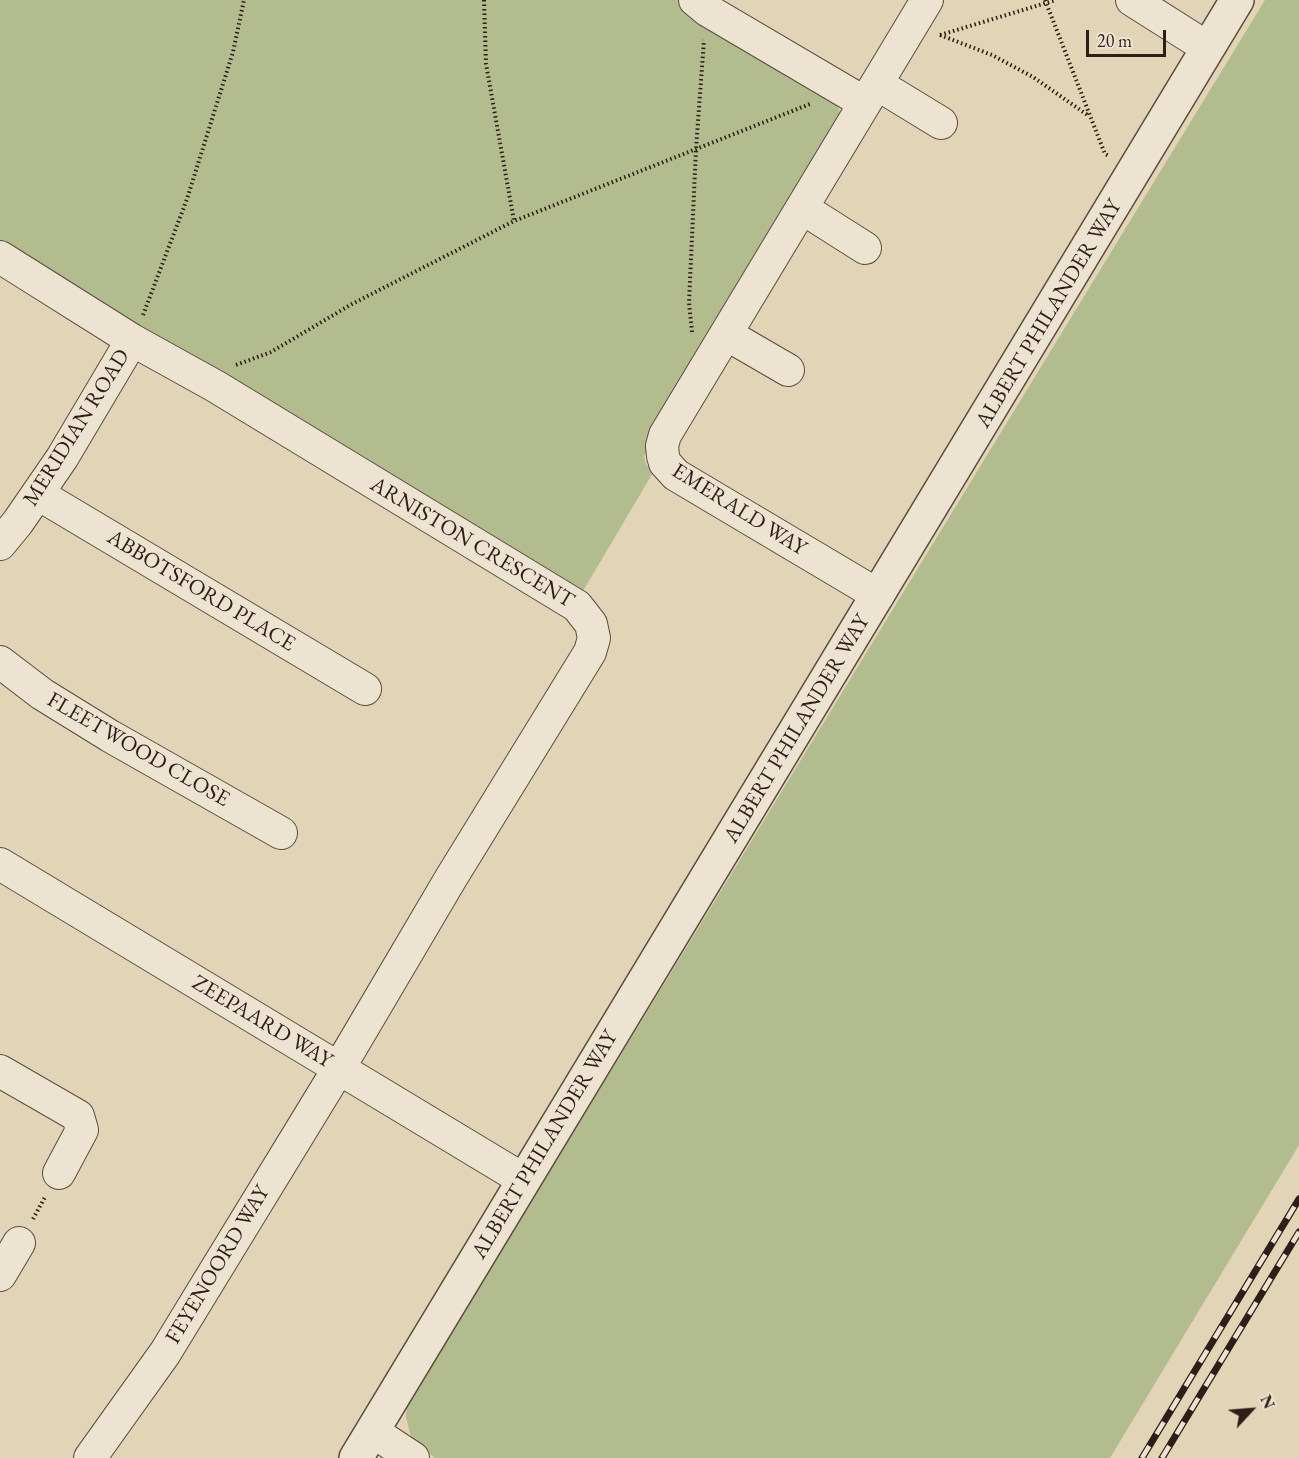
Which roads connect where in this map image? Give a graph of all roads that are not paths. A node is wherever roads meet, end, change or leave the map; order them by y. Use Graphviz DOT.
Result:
graph roads {
  1 [pos="927,0"];
  2 [pos="1132,0"];
  3 [pos="1237,0"];
  4 [pos="701,5"];
  5 [pos="1208,48"];
  6 [pos="871,94"];
  7 [pos="941,123"];
  8 [pos="802,208"];
  9 [pos="865,248"];
  10 [pos="0,257"];
  11 [pos="726,334"];
  12 [pos="132,340"];
  13 [pos="788,370"];
  14 [pos="38,494"];
  15 [pos="0,544"];
  16 [pos="878,595"];
  17 [pos="0,662"];
  18 [pos="365,689"];
  19 [pos="281,833"];
  20 [pos="0,864"];
  21 [pos="339,1068"];
  22 [pos="0,1071"];
  23 [pos="59,1173"];
  24 [pos="524,1180"];
  25 [pos="19,1243"];
  26 [pos="0,1275"];
  27 [pos="364,1444"];
  28 [pos="90,1458"];
  29 [pos="413,1458"];
  1 -- 6 [label="street, EMERALD WAY"];
  2 -- 5 [label="street"];
  3 -- 5 [label="street, ALBERT PHILANDER WAY"];
  4 -- 6 [label="street"];
  5 -- 16 [label="street, ALBERT PHILANDER WAY"];
  6 -- 7 [label="street"];
  6 -- 8 [label="street, EMERALD WAY"];
  8 -- 9 [label="street"];
  8 -- 11 [label="street, EMERALD WAY"];
  10 -- 12 [label="street, ARNISTON CRESCENT"];
  11 -- 13 [label="street"];
  11 -- 16 [label="street, EMERALD WAY"];
  12 -- 14 [label="street, MERIDIAN ROAD"];
  12 -- 21 [label="street, ARNISTON CRESCENT"];
  14 -- 15 [label="street, MERIDIAN ROAD"];
  14 -- 18 [label="street, ABBOTSFORD PLACE"];
  16 -- 24 [label="street, ALBERT PHILANDER WAY"];
  17 -- 19 [label="street, FLEETWOOD CLOSE"];
  20 -- 21 [label="street, ZEEPAARD WAY"];
  21 -- 24 [label="street, ZEEPAARD WAY"];
  21 -- 28 [label="street, FEYENOORD WAY"];
  22 -- 23 [label="street"];
  24 -- 27 [label="street, ALBERT PHILANDER WAY"];
  25 -- 26 [label="street"];
  27 -- 29 [label="street"];
}
